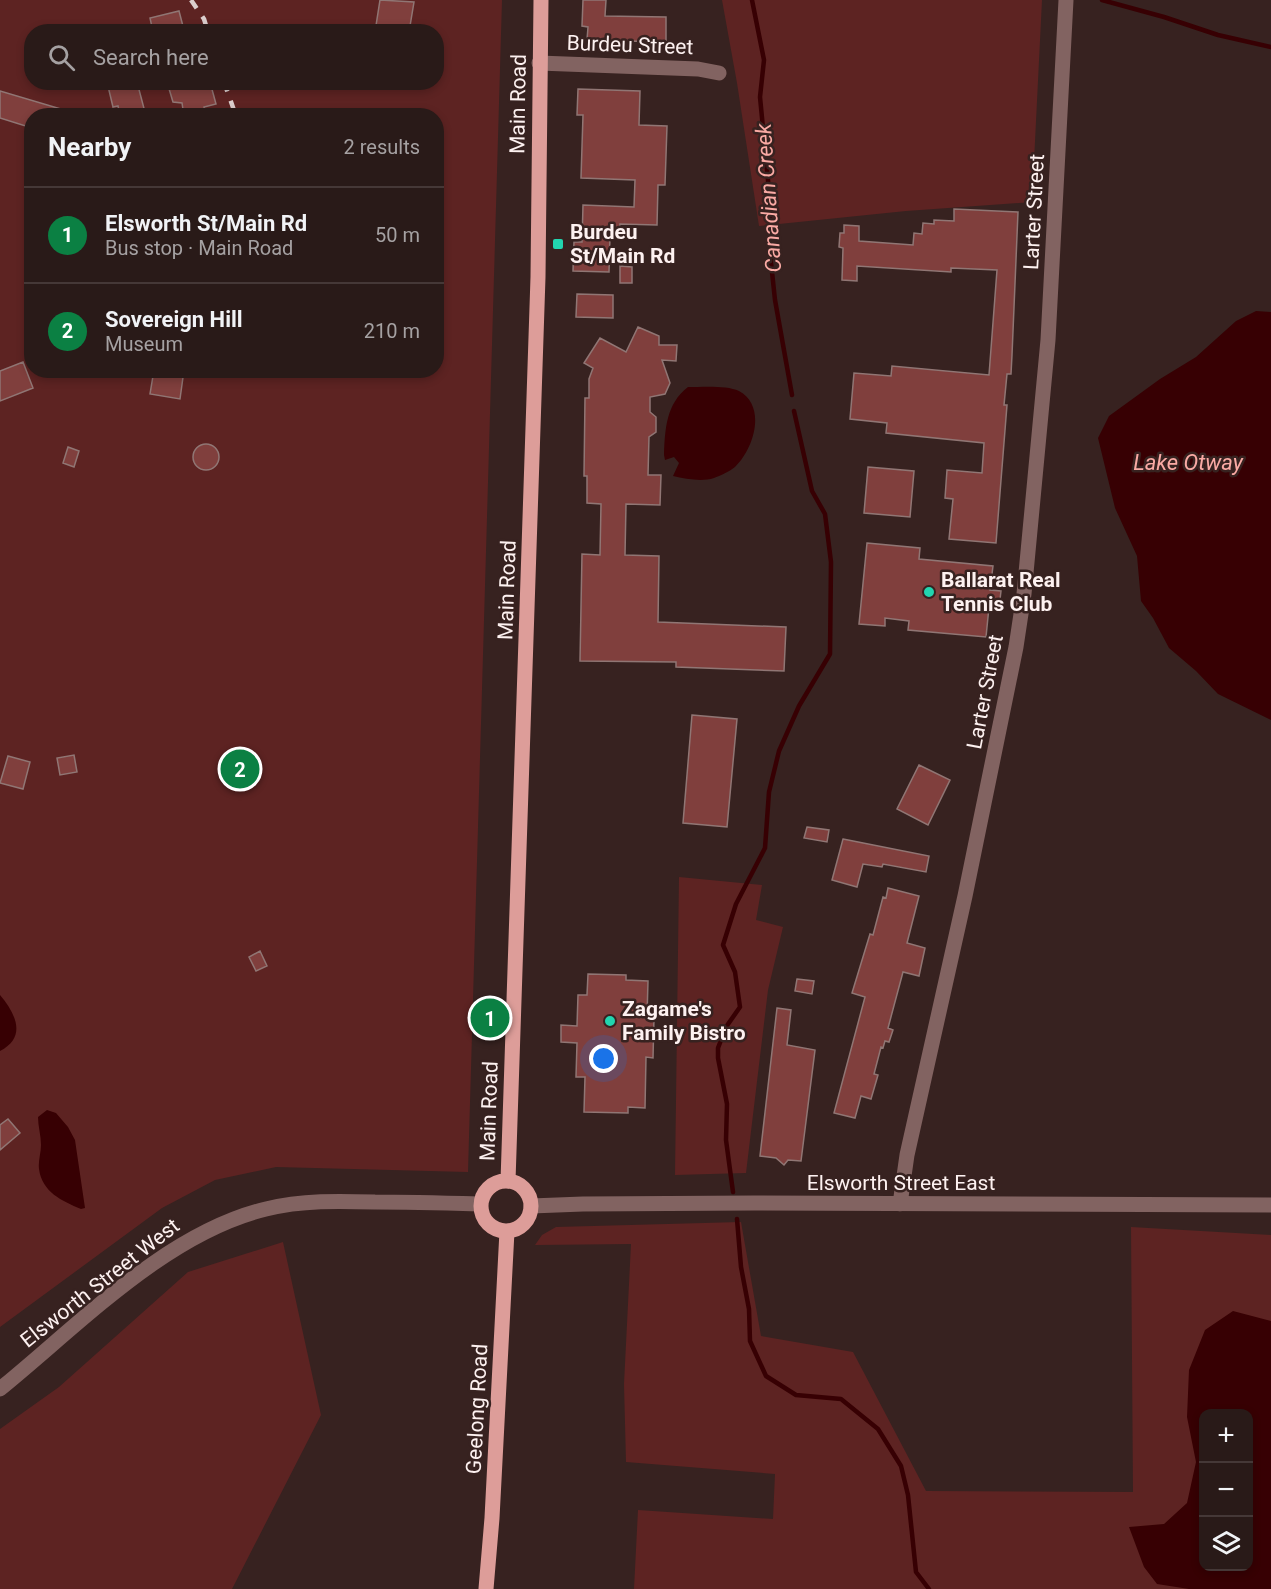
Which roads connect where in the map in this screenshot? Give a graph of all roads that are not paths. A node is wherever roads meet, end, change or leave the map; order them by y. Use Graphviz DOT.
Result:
graph roads {
  1 [pos="541,0"];
  2 [pos="1066,0"];
  3 [pos="539,63"];
  4 [pos="719,73"];
  5 [pos="508,1180"];
  6 [pos="480,1204"];
  7 [pos="900,1204"];
  8 [pos="1271,1205"];
  9 [pos="531,1206"];
  10 [pos="507,1231"];
  11 [pos="0,1389"];
  12 [pos="486,1589"];
  1 -- 3 [label="main road, Main Road"];
  2 -- 7 [label="street, Larter Street"];
  3 -- 4 [label="street, Burdeu Street"];
  3 -- 5 [label="main road, Main Road"];
  5 -- 6 [label="main road"];
  5 -- 9 [label="main road"];
  6 -- 10 [label="main road"];
  6 -- 11 [label="street, Elsworth Street West"];
  7 -- 8 [label="street, Elsworth Street East"];
  7 -- 9 [label="street, Elsworth Street East"];
  9 -- 10 [label="main road"];
  10 -- 12 [label="main road, Geelong Road"];
}
